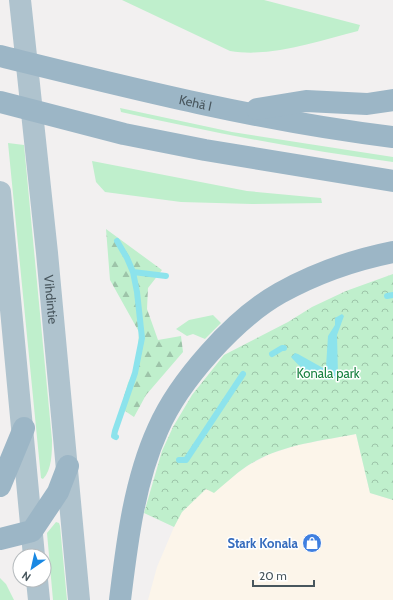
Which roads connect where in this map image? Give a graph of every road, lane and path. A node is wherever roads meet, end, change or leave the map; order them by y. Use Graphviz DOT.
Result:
graph roads {
  1 [pos="20,0"];
  2 [pos="0,56"];
  3 [pos="393,100"];
  4 [pos="0,102"];
  5 [pos="239,112"];
  6 [pos="393,137"];
  7 [pos="393,181"];
  8 [pos="0,192"];
  9 [pos="393,252"];
  10 [pos="24,428"];
  11 [pos="68,466"];
  12 [pos="0,486"];
  13 [pos="32,531"];
  14 [pos="0,539"];
  15 [pos="33,548"];
  16 [pos="38,588"];
  17 [pos="39,600"];
  18 [pos="79,600"];
  19 [pos="120,600"];
  1 -- 11 [label="main road, Vihdintie"];
  2 -- 5 [label="highway, Kehä I"];
  3 -- 5 [label="highway"];
  4 -- 7 [label="highway"];
  5 -- 6 [label="highway, Kehä I"];
  8 -- 10 [label="main road"];
  9 -- 19 [label="highway"];
  10 -- 12 [label="highway"];
  10 -- 13 [label="main road"];
  11 -- 13 [label="highway"];
  11 -- 18 [label="main road, Vihdintie"];
  13 -- 14 [label="highway"];
  13 -- 15 [label="main road"];
  16 -- 17 [label="main road"];
}
